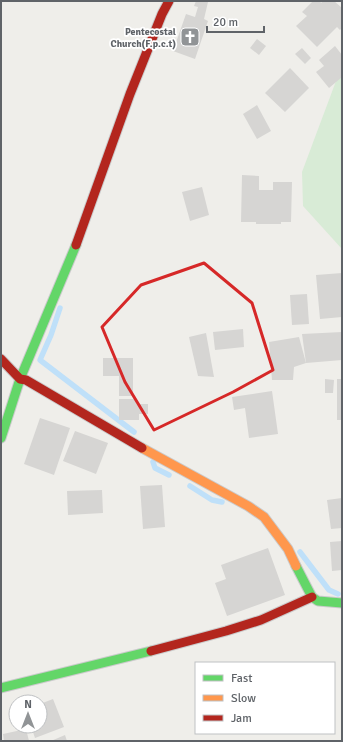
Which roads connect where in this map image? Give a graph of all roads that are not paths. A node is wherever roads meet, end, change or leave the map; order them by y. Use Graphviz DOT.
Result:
graph roads {
  1 [pos="169,1"];
  2 [pos="1,359"];
  3 [pos="20,379"];
  4 [pos="1,438"];
  5 [pos="312,597"];
  6 [pos="342,603"];
  7 [pos="1,688"];
  1 -- 3 [label="street"];
  2 -- 3 [label="street"];
  3 -- 4 [label="street"];
  3 -- 5 [label="street"];
  5 -- 6 [label="street"];
  5 -- 7 [label="street"];
}
